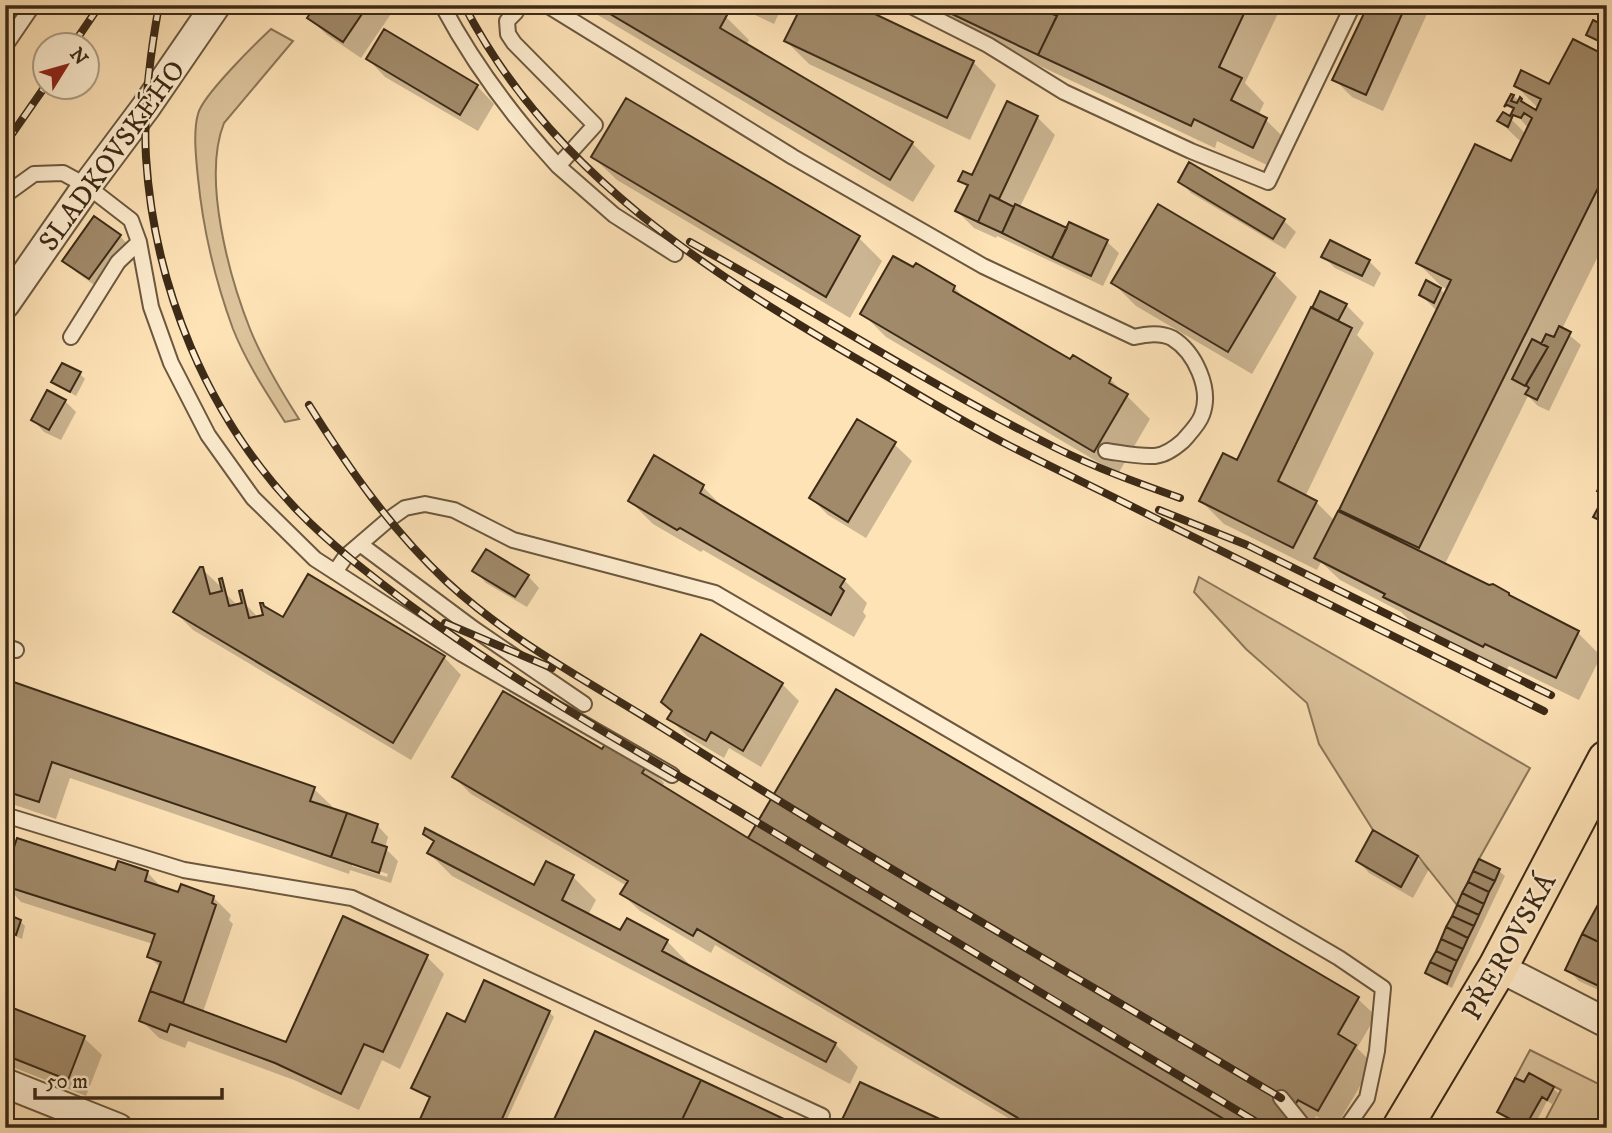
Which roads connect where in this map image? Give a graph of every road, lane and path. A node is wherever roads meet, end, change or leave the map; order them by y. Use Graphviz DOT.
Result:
graph roads {
  1 [pos="33,5"];
  2 [pos="216,5"];
  3 [pos="442,5"];
  4 [pos="547,5"];
  5 [pos="909,5"];
  6 [pos="1353,5"];
  7 [pos="517,7"];
  8 [pos="5,46"];
  9 [pos="558,166"];
  10 [pos="87,186"];
  11 [pos="5,195"];
  12 [pos="139,242"];
  13 [pos="675,254"];
  14 [pos="5,304"];
  15 [pos="71,337"];
  16 [pos="1105,452"];
  17 [pos="360,544"];
  18 [pos="335,572"];
  19 [pos="584,704"];
  20 [pos="1607,760"];
  21 [pos="672,775"];
  22 [pos="1607,811"];
  23 [pos="5,815"];
  24 [pos="1508,973"];
  25 [pos="1607,1023"];
  26 [pos="5,1083"];
  27 [pos="1281,1097"];
  28 [pos="822,1116"];
  29 [pos="118,1128"];
  30 [pos="1305,1128"];
  31 [pos="1346,1128"];
  32 [pos="1402,1128"];
  33 [pos="1428,1128"];
  1 -- 8 [label="lane"];
  2 -- 10 [label="street, SLADKOVSKÉHO"];
  3 -- 9 [label="lane"];
  4 -- 16 [label="lane"];
  5 -- 6 [label="lane"];
  7 -- 9 [label="lane"];
  9 -- 13 [label="lane"];
  10 -- 11 [label="lane"];
  10 -- 12 [label="lane"];
  10 -- 14 [label="street, SLADKOVSKÉHO"];
  12 -- 15 [label="lane"];
  12 -- 18 [label="lane"];
  17 -- 18 [label="lane"];
  17 -- 19 [label="lane"];
  17 -- 31 [label="lane"];
  18 -- 21 [label="lane"];
  20 -- 24 [label="main road, PŘEROVSKÁ"];
  22 -- 24 [label="main road, PŘEROVSKÁ"];
  23 -- 28 [label="lane"];
  24 -- 25 [label="street"];
  24 -- 32 [label="main road, PŘEROVSKÁ"];
  24 -- 33 [label="main road, PŘEROVSKÁ"];
  26 -- 29 [label="street"];
  27 -- 30 [label="lane"];
}
